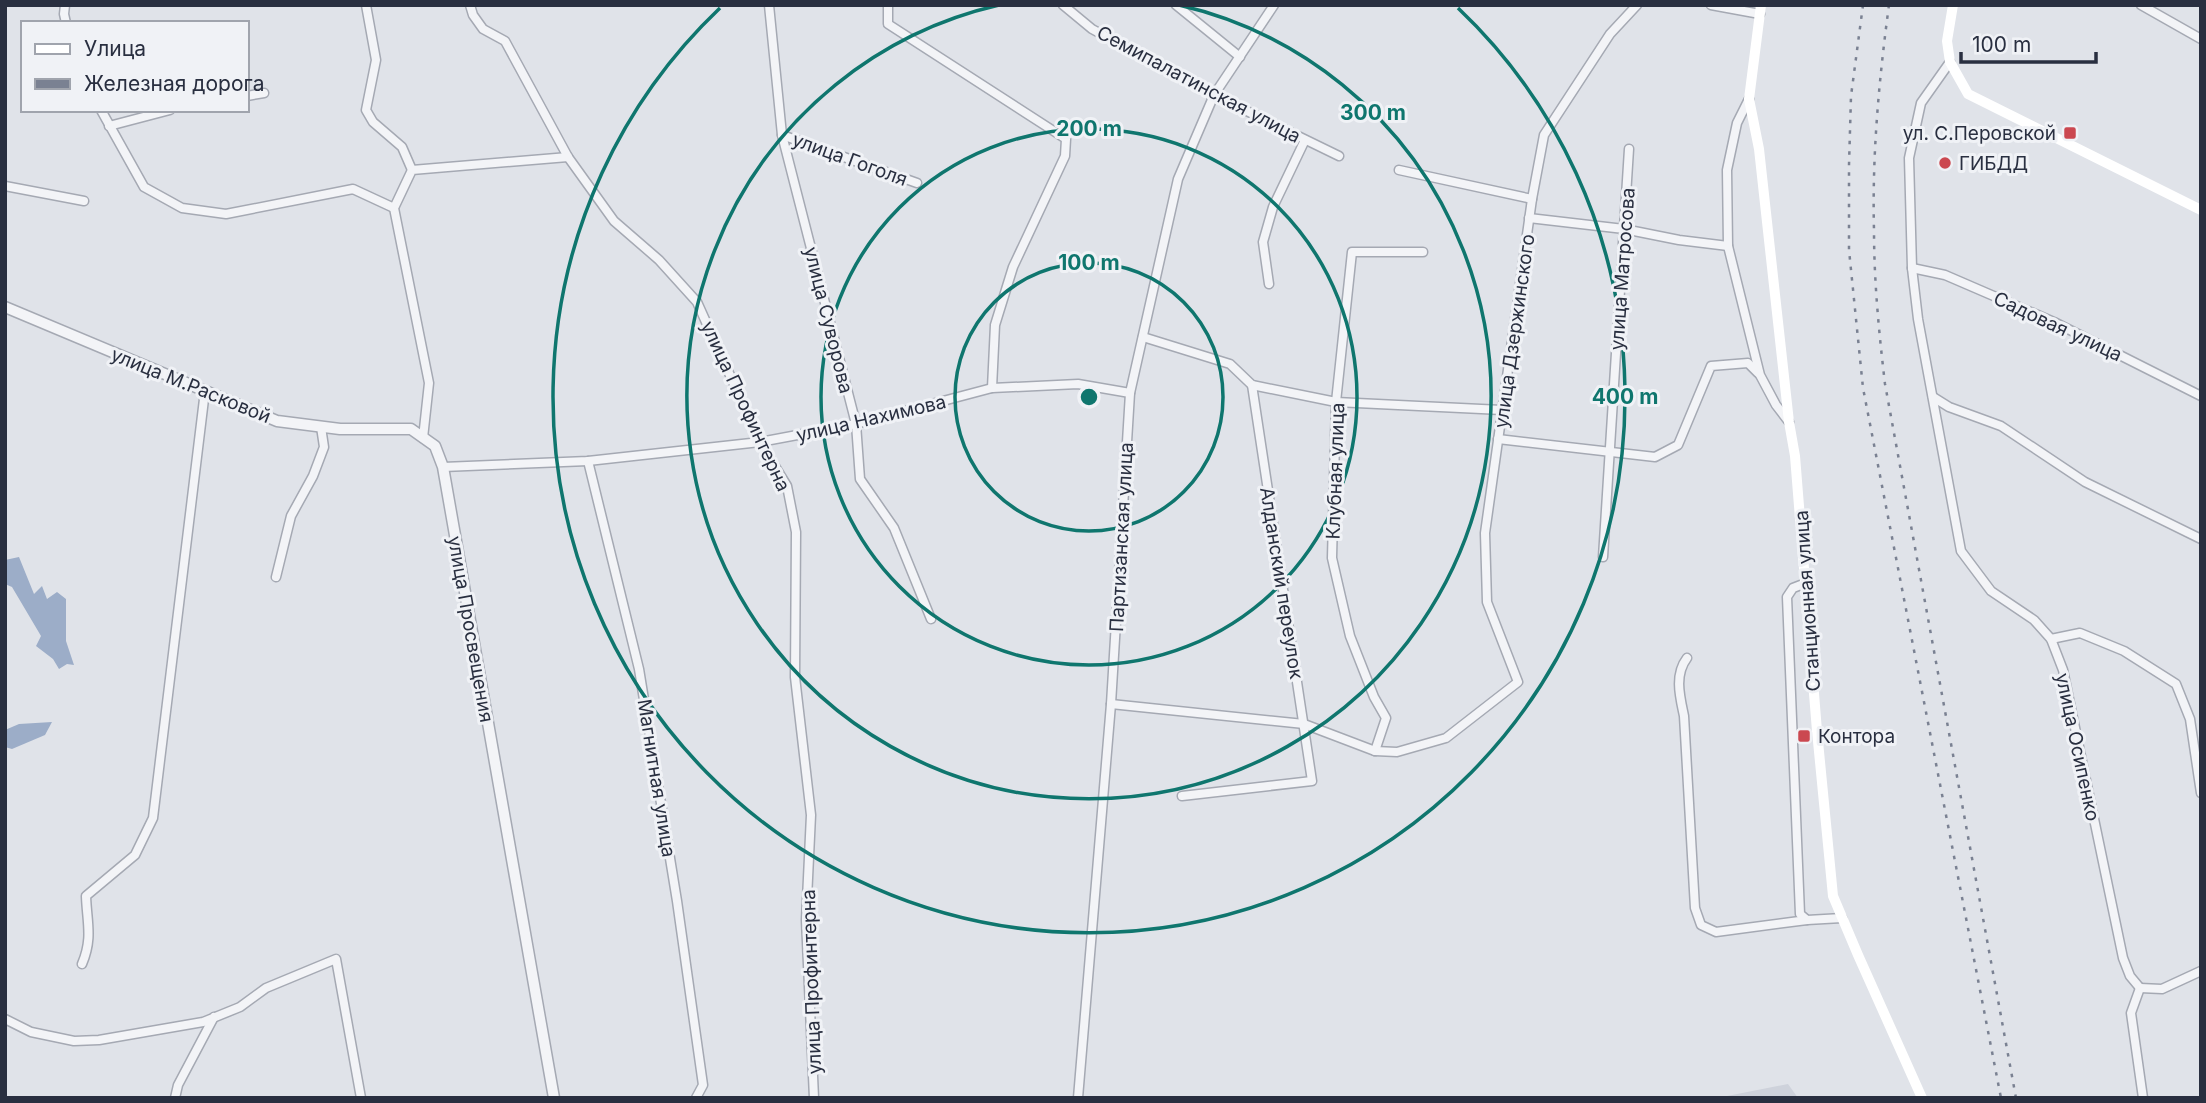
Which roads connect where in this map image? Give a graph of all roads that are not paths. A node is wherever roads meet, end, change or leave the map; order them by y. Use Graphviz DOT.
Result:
graph roads {
  1 [pos="366,5"];
  2 [pos="470,5"];
  3 [pos="769,5"];
  4 [pos="888,5"];
  5 [pos="1063,5"];
  6 [pos="1176,5"];
  7 [pos="1274,5"];
  8 [pos="1637,5"];
  9 [pos="1711,5"];
  10 [pos="1953,5"];
  11 [pos="2141,5"];
  12 [pos="1760,9"];
  13 [pos="2201,39"];
  14 [pos="1240,57"];
  15 [pos="1950,62"];
  16 [pos="264,93"];
  17 [pos="1749,93"];
  18 [pos="1214,95"];
  19 [pos="248,96"];
  20 [pos="102,112"];
  21 [pos="162,112"];
  22 [pos="109,126"];
  23 [pos="782,135"];
  24 [pos="1305,140"];
  25 [pos="1629,149"];
  26 [pos="1339,156"];
  27 [pos="568,157"];
  28 [pos="412,170"];
  29 [pos="1399,170"];
  30 [pos="917,183"];
  31 [pos="5,186"];
  32 [pos="1532,199"];
  33 [pos="84,201"];
  34 [pos="394,208"];
  35 [pos="2201,210"];
  36 [pos="1529,218"];
  37 [pos="1624,229"];
  38 [pos="1728,246"];
  39 [pos="1423,252"];
  40 [pos="1912,268"];
  41 [pos="1269,284"];
  42 [pos="5,307"];
  43 [pos="1143,337"];
  44 [pos="1760,375"];
  45 [pos="1252,385"];
  46 [pos="992,388"];
  47 [pos="205,391"];
  48 [pos="1129,393"];
  49 [pos="2201,396"];
  50 [pos="1933,397"];
  51 [pos="1336,402"];
  52 [pos="1503,410"];
  53 [pos="1789,422"];
  54 [pos="856,424"];
  55 [pos="321,427"];
  56 [pos="423,438"];
  57 [pos="1498,439"];
  58 [pos="760,442"];
  59 [pos="1610,451"];
  60 [pos="589,461"];
  61 [pos="443,467"];
  62 [pos="2201,539"];
  63 [pos="1603,557"];
  64 [pos="276,577"];
  65 [pos="1806,583"];
  66 [pos="932,619"];
  67 [pos="2051,639"];
  68 [pos="1687,658"];
  69 [pos="1111,704"];
  70 [pos="1304,724"];
  71 [pos="1375,751"];
  72 [pos="2201,793"];
  73 [pos="1182,796"];
  74 [pos="1842,918"];
  75 [pos="1807,920"];
  76 [pos="82,964"];
  77 [pos="2201,971"];
  78 [pos="2140,988"];
  79 [pos="214,1017"];
  80 [pos="5,1020"];
  81 [pos="175,1098"];
  82 [pos="361,1098"];
  83 [pos="554,1098"];
  84 [pos="696,1098"];
  85 [pos="814,1098"];
  86 [pos="1077,1098"];
  87 [pos="1923,1098"];
  88 [pos="2143,1098"];
  1 -- 28 [label="street"];
  2 -- 27 [label="street, улица Профинтерна"];
  3 -- 23 [label="street, улица Суворова"];
  4 -- 46 [label="street"];
  5 -- 18 [label="street, Семипалатинская улица"];
  6 -- 14 [label="street"];
  7 -- 14 [label="street, Партизанская улица"];
  8 -- 32 [label="street, улица Дзержинского"];
  9 -- 12 [label="street"];
  10 -- 15 [label="main road"];
  11 -- 13 [label="street"];
  12 -- 17 [label="main road, Станционная улица"];
  14 -- 18 [label="street, Партизанская улица"];
  15 -- 35 [label="main road"];
  15 -- 40 [label="street"];
  16 -- 19 [label="street"];
  17 -- 38 [label="street"];
  17 -- 53 [label="main road, Станционная улица"];
  18 -- 24 [label="street, Семипалатинская улица"];
  18 -- 43 [label="street, Партизанская улица"];
  20 -- 22 [label="street"];
  21 -- 22 [label="street"];
  22 -- 34 [label="street"];
  23 -- 30 [label="street, улица Гоголя"];
  23 -- 54 [label="street, улица Суворова"];
  24 -- 26 [label="street, Семипалатинская улица"];
  24 -- 41 [label="street"];
  25 -- 37 [label="street, улица Матросова"];
  27 -- 28 [label="street"];
  27 -- 58 [label="street, улица Профинтерна"];
  28 -- 34 [label="street"];
  29 -- 32 [label="street"];
  31 -- 33 [label="street"];
  32 -- 36 [label="street, улица Дзержинского"];
  34 -- 56 [label="street"];
  36 -- 37 [label="street"];
  36 -- 52 [label="street, улица Дзержинского"];
  37 -- 38 [label="street"];
  37 -- 59 [label="street, улица Матросова"];
  38 -- 44 [label="street"];
  39 -- 51 [label="street, Клубная улица"];
  40 -- 49 [label="street, Садовая улица"];
  40 -- 50 [label="street"];
  42 -- 47 [label="street, улица М.Расковой"];
  43 -- 45 [label="street"];
  43 -- 48 [label="street, Партизанская улица"];
  44 -- 53 [label="street"];
  44 -- 59 [label="street"];
  45 -- 51 [label="street"];
  45 -- 70 [label="street, Алданский переулок"];
  46 -- 48 [label="street, улица Нахимова"];
  46 -- 54 [label="street, улица Нахимова"];
  47 -- 55 [label="street, улица М.Расковой"];
  47 -- 76 [label="street"];
  48 -- 69 [label="street, Партизанская улица"];
  50 -- 62 [label="street"];
  50 -- 67 [label="street"];
  51 -- 52 [label="street"];
  51 -- 71 [label="street, Клубная улица"];
  52 -- 57 [label="street, улица Дзержинского"];
  53 -- 65 [label="main road, Станционная улица"];
  54 -- 58 [label="street, улица Нахимова"];
  54 -- 66 [label="street, улица Суворова"];
  55 -- 56 [label="street, улица М.Расковой"];
  55 -- 64 [label="street"];
  56 -- 61 [label="street, улица Просвещения"];
  57 -- 59 [label="street"];
  57 -- 71 [label="street, улица Дзержинского"];
  58 -- 60 [label="street, улица Нахимова"];
  58 -- 85 [label="street, улица Профинтерна"];
  59 -- 63 [label="street, улица Матросова"];
  60 -- 61 [label="street, улица Нахимова"];
  60 -- 84 [label="street, Магнитная улица"];
  61 -- 83 [label="street, улица Просвещения"];
  65 -- 74 [label="main road, Станционная улица"];
  65 -- 75 [label="street"];
  67 -- 72 [label="street"];
  67 -- 78 [label="street, улица Осипенко"];
  68 -- 75 [label="street"];
  69 -- 70 [label="street"];
  69 -- 86 [label="street, Партизанская улица"];
  70 -- 71 [label="street"];
  70 -- 73 [label="street, Алданский переулок"];
  74 -- 75 [label="street"];
  74 -- 87 [label="main road, Станционная улица"];
  77 -- 78 [label="street"];
  78 -- 88 [label="street"];
  79 -- 80 [label="street"];
  79 -- 81 [label="street"];
  79 -- 82 [label="street"];
}
